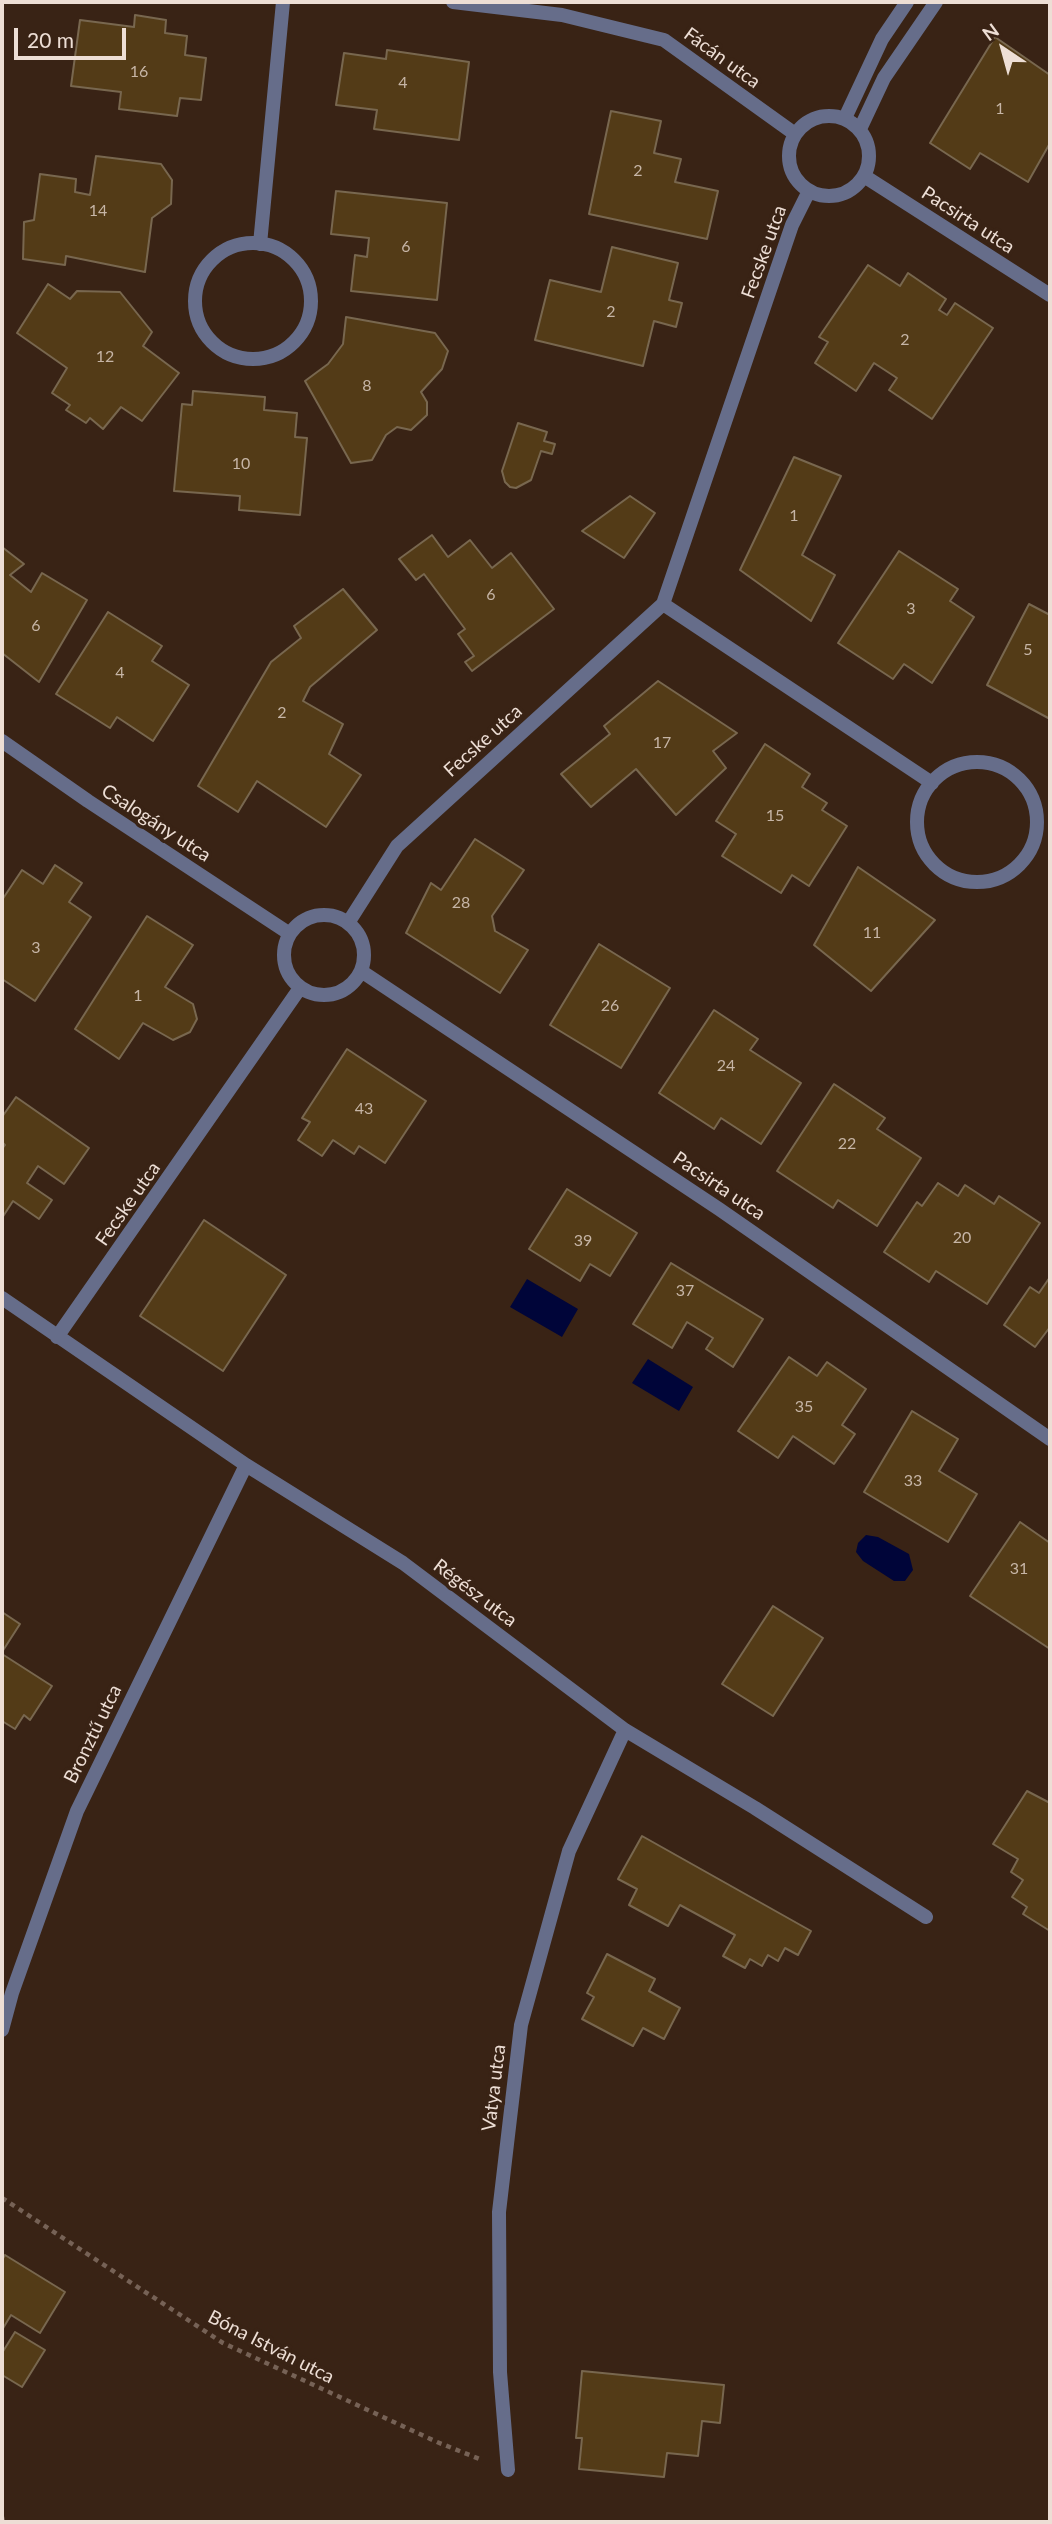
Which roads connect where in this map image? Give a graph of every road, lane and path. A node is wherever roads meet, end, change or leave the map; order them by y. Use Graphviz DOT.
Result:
graph roads {
  1 [pos="283,2"];
  2 [pos="453,2"];
  3 [pos="907,2"];
  4 [pos="936,2"];
  5 [pos="845,118"];
  6 [pos="860,129"];
  7 [pos="795,134"];
  8 [pos="864,177"];
  9 [pos="809,191"];
  10 [pos="260,244"];
  11 [pos="1050,295"];
  12 [pos="663,604"];
  13 [pos="2,741"];
  14 [pos="932,783"];
  15 [pos="348,923"];
  16 [pos="290,934"];
  17 [pos="361,971"];
  18 [pos="300,988"];
  19 [pos="2,1298"];
  20 [pos="57,1337"];
  21 [pos="1050,1439"];
  22 [pos="246,1465"];
  23 [pos="625,1730"];
  24 [pos="926,1917"];
  25 [pos="2,2030"];
  26 [pos="2,2198"];
  27 [pos="508,2470"];
  1 -- 10 [label="street"];
  2 -- 7 [label="street, Fácán utca"];
  3 -- 5 [label="street"];
  4 -- 6 [label="street"];
  5 -- 6 [label="street"];
  5 -- 7 [label="street"];
  6 -- 8 [label="street"];
  7 -- 9 [label="street"];
  8 -- 9 [label="street"];
  8 -- 11 [label="street, Pacsirta utca"];
  9 -- 12 [label="street, Fecske utca"];
  10 -- 10 [label="street"];
  12 -- 14 [label="street"];
  12 -- 15 [label="street, Fecske utca"];
  13 -- 16 [label="street, Csalogány utca"];
  14 -- 14 [label="street"];
  15 -- 16 [label="street"];
  15 -- 17 [label="street"];
  16 -- 18 [label="street"];
  17 -- 18 [label="street"];
  17 -- 21 [label="street, Pacsirta utca"];
  18 -- 20 [label="street, Fecske utca"];
  19 -- 20 [label="street, Régész utca"];
  20 -- 22 [label="street, Régész utca"];
  22 -- 23 [label="street, Régész utca"];
  22 -- 25 [label="street, Bronztű utca"];
  23 -- 24 [label="street, Régész utca"];
  23 -- 27 [label="street, Vatya utca"];
  26 -- 27 [label="path, Bóna István utca"];
}
